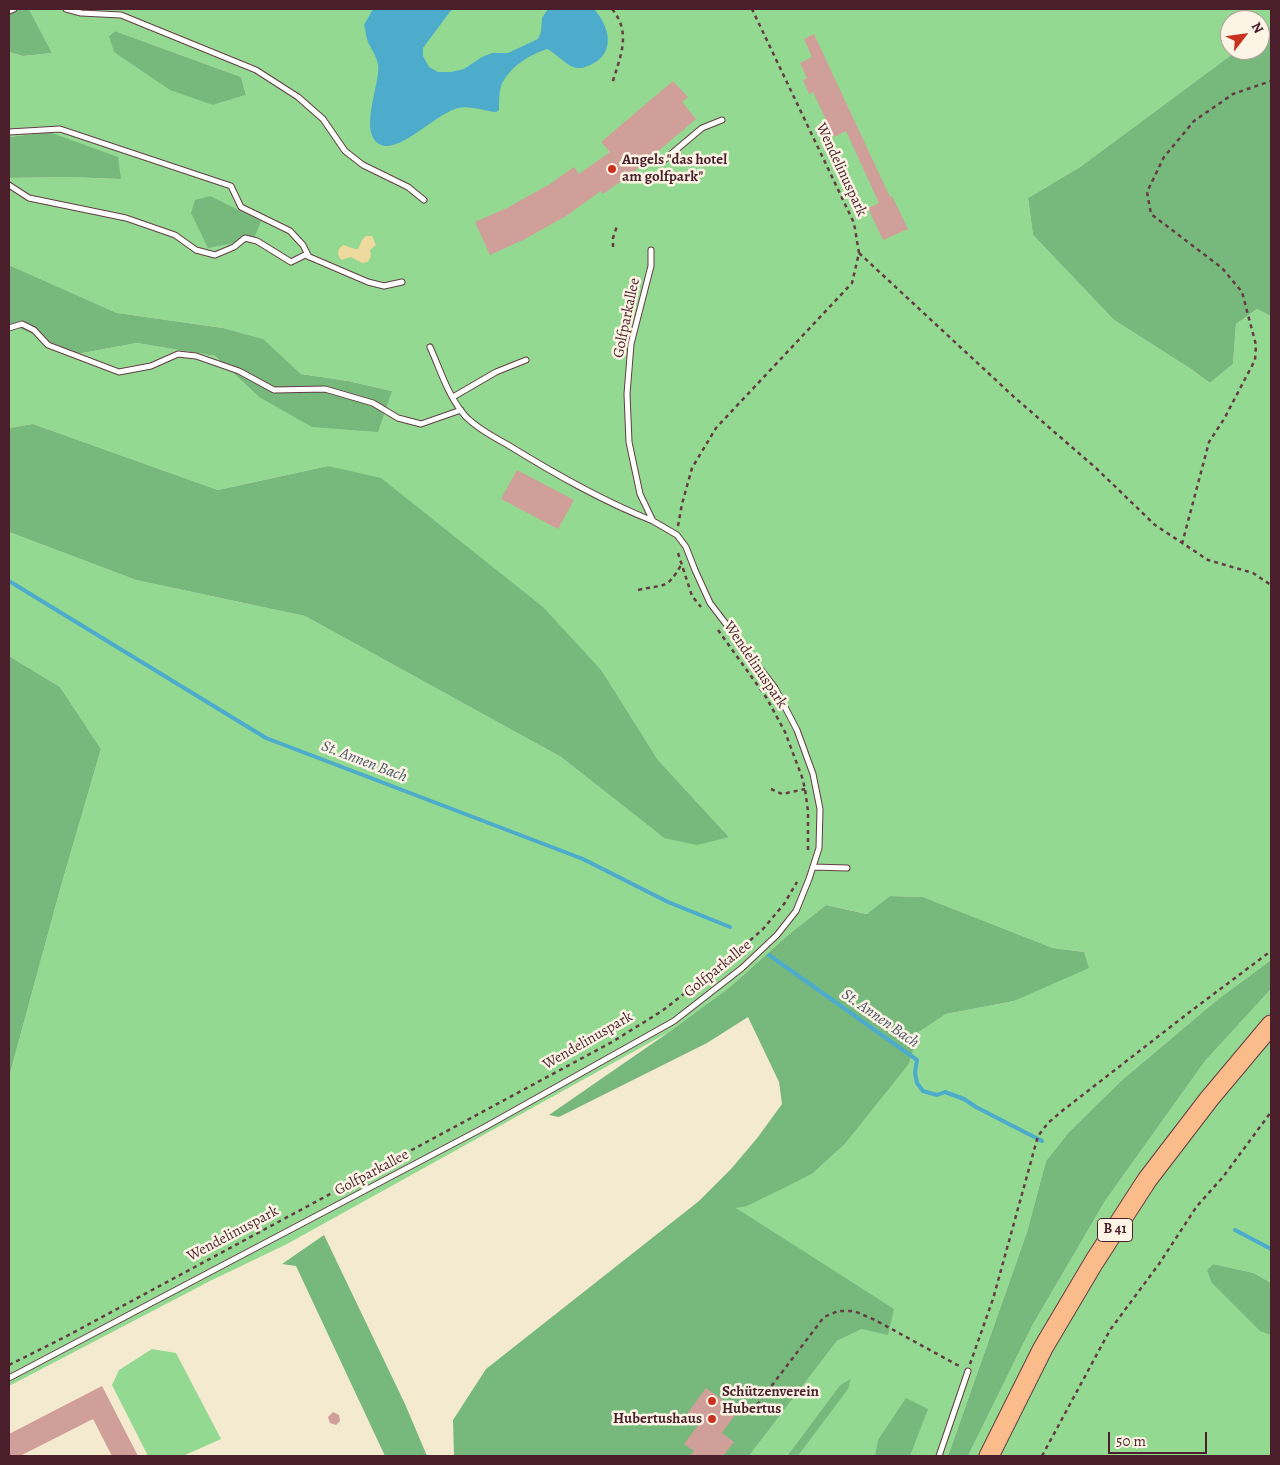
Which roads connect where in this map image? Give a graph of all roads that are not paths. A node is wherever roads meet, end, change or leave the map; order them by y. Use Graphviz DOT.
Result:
graph roads {
  1 [pos="14,9"];
  2 [pos="66,9"];
  3 [pos="9,11"];
  4 [pos="722,120"];
  5 [pos="9,132"];
  6 [pos="664,160"];
  7 [pos="9,185"];
  8 [pos="424,200"];
  9 [pos="651,250"];
  10 [pos="309,257"];
  11 [pos="402,282"];
  12 [pos="9,328"];
  13 [pos="430,347"];
  14 [pos="526,360"];
  15 [pos="453,396"];
  16 [pos="461,410"];
  17 [pos="653,521"];
  18 [pos="813,867"];
  19 [pos="846,868"];
  20 [pos="1271,1025"];
  21 [pos="968,1371"];
  22 [pos="9,1378"];
  23 [pos="939,1456"];
  24 [pos="989,1456"];
  1 -- 3 [label="lane"];
  2 -- 8 [label="lane"];
  4 -- 6 [label="lane"];
  5 -- 10 [label="lane"];
  7 -- 10 [label="lane"];
  9 -- 17 [label="lane, Golfparkallee"];
  10 -- 11 [label="lane"];
  12 -- 16 [label="lane"];
  13 -- 15 [label="lane"];
  14 -- 15 [label="lane"];
  15 -- 16 [label="lane"];
  16 -- 17 [label="lane"];
  17 -- 18 [label="lane, Golfparkallee"];
  18 -- 19 [label="lane"];
  18 -- 22 [label="lane, Golfparkallee"];
  20 -- 24 [label="highway, B 41"];
  21 -- 23 [label="lane"];
}
